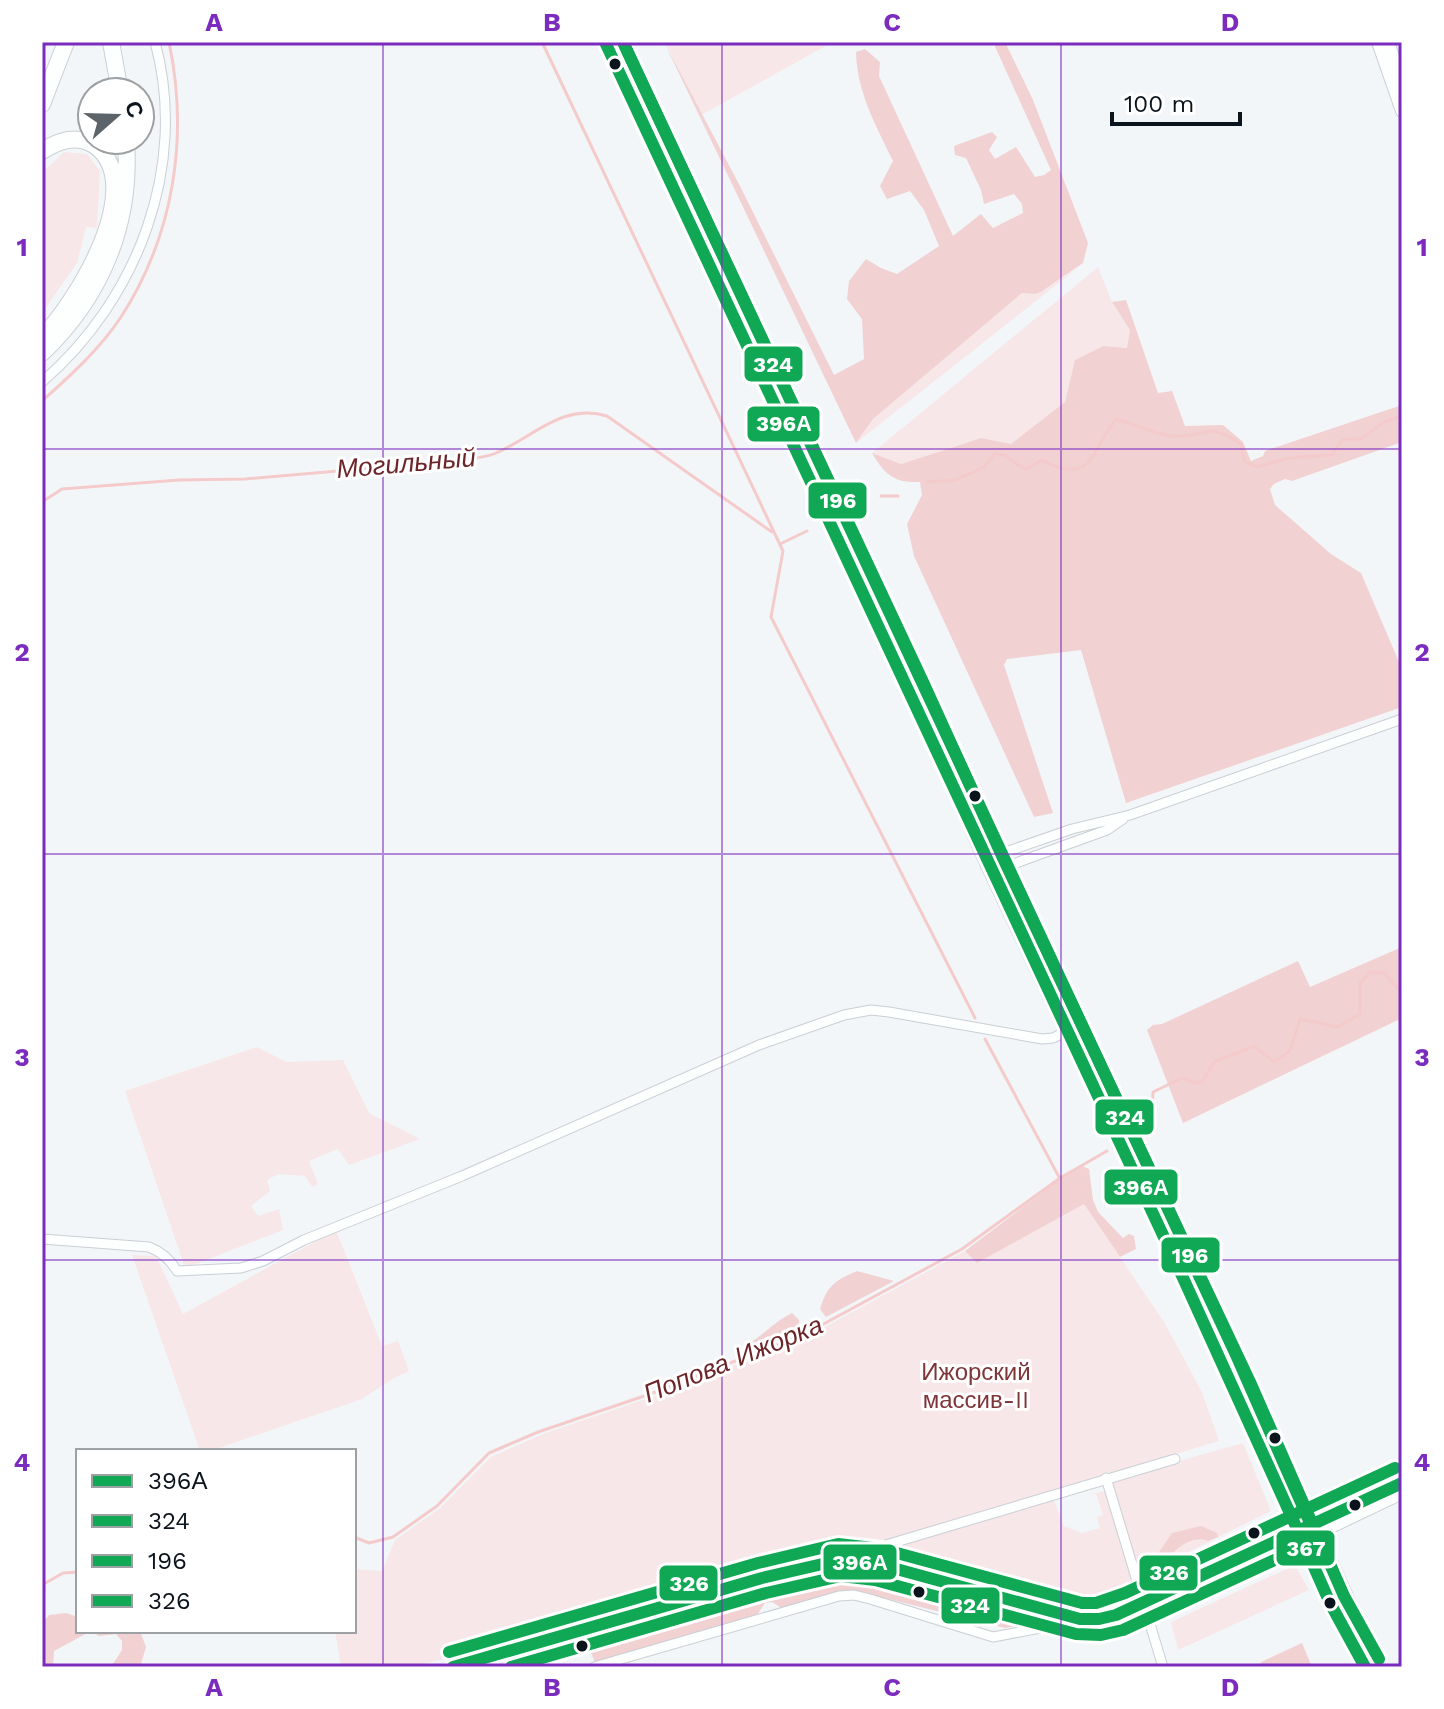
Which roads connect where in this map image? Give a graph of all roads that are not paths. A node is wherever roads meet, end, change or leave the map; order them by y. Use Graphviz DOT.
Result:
graph roads {
  1 [pos="66,42"];
  2 [pos="111,42"];
  3 [pos="155,42"];
  4 [pos="605,42"];
  5 [pos="619,42"];
  6 [pos="1378,42"];
  7 [pos="1388,42"];
  8 [pos="117,76"];
  9 [pos="1402,83"];
  10 [pos="42,104"];
  11 [pos="1402,111"];
  12 [pos="42,151"];
  13 [pos="126,156"];
  14 [pos="42,337"];
  15 [pos="42,353"];
  16 [pos="42,382"];
  17 [pos="1402,719"];
  18 [pos="1003,860"];
  19 [pos="988,865"];
  20 [pos="1067,1031"];
  21 [pos="42,1239"];
  22 [pos="1175,1459"];
  23 [pos="1106,1478"];
  24 [pos="1402,1483"];
  25 [pos="1402,1493"];
  26 [pos="1316,1528"];
  27 [pos="1300,1536"];
  28 [pos="860,1560"];
  29 [pos="1145,1608"];
  30 [pos="1062,1624"];
  31 [pos="506,1660"];
  32 [pos="453,1667"];
  33 [pos="483,1667"];
  34 [pos="594,1667"];
  35 [pos="1163,1667"];
  36 [pos="1365,1667"];
  37 [pos="1378,1667"];
  1 -- 10 [label="main road"];
  2 -- 8 [label="main road"];
  3 -- 16 [label="street"];
  4 -- 19 [label="main road"];
  5 -- 18 [label="main road"];
  6 -- 11 [label="street"];
  7 -- 9 [label="street"];
  12 -- 14 [label="main road"];
  13 -- 15 [label="main road"];
  17 -- 18 [label="street"];
  18 -- 19 [label="street"];
  18 -- 26 [label="main road"];
  19 -- 20 [label="main road"];
  20 -- 21 [label="street"];
  20 -- 27 [label="main road"];
  22 -- 23 [label="street"];
  23 -- 28 [label="street"];
  23 -- 29 [label="street"];
  24 -- 26 [label="street"];
  25 -- 26 [label="street"];
  26 -- 27 [label="main road"];
  26 -- 37 [label="main road"];
  27 -- 29 [label="main road"];
  27 -- 36 [label="main road"];
  28 -- 29 [label="main road"];
  28 -- 31 [label="main road"];
  29 -- 30 [label="main road"];
  29 -- 35 [label="street"];
  30 -- 31 [label="main road"];
  30 -- 34 [label="street"];
  31 -- 32 [label="main road"];
  31 -- 33 [label="main road"];
}
